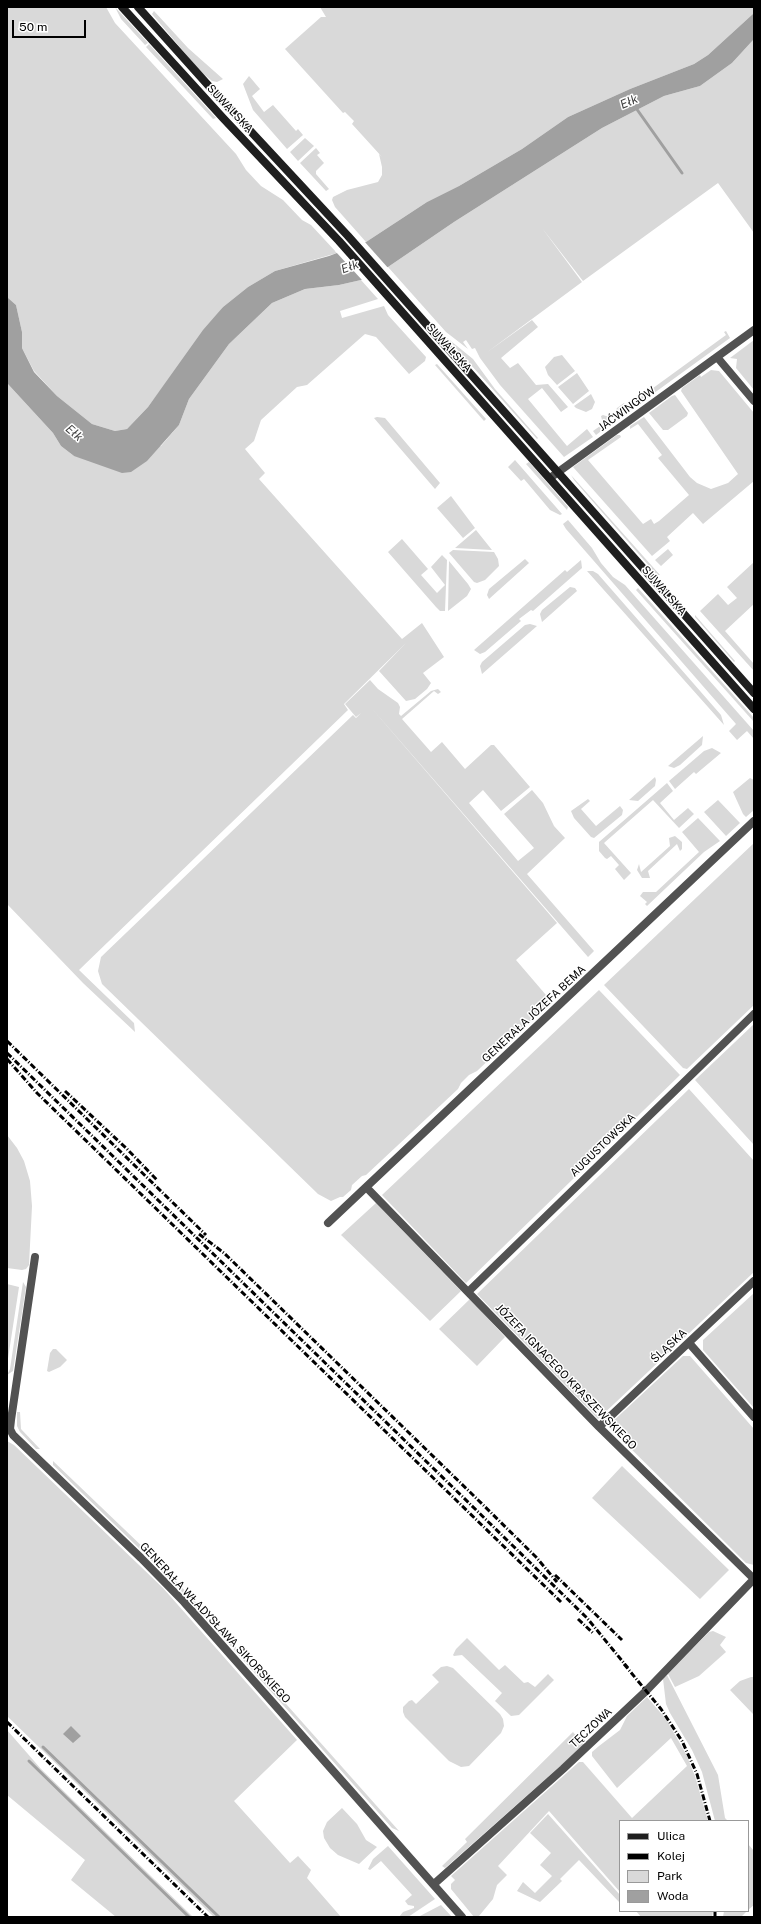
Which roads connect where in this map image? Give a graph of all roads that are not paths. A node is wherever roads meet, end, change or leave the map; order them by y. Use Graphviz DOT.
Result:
graph roads {
  1 [pos="122,7"];
  2 [pos="138,7"];
  3 [pos="754,330"];
  4 [pos="717,358"];
  5 [pos="754,401"];
  6 [pos="558,472"];
  7 [pos="550,478"];
  8 [pos="754,693"];
  9 [pos="754,709"];
  10 [pos="754,821"];
  11 [pos="754,1014"];
  12 [pos="366,1187"];
  13 [pos="328,1223"];
  14 [pos="35,1258"];
  15 [pos="754,1282"];
  16 [pos="468,1292"];
  17 [pos="688,1343"];
  18 [pos="754,1417"];
  19 [pos="599,1427"];
  20 [pos="9,1430"];
  21 [pos="754,1579"];
  22 [pos="434,1884"];
  23 [pos="462,1917"];
  1 -- 7 [label="street, SUWALSKA"];
  2 -- 6 [label="street, SUWALSKA"];
  3 -- 4 [label="street, JAĆWINGÓW"];
  4 -- 5 [label="street"];
  4 -- 6 [label="street, JAĆWINGÓW"];
  6 -- 7 [label="street, JAĆWINGÓW"];
  6 -- 8 [label="street, SUWALSKA"];
  7 -- 9 [label="street, SUWALSKA"];
  10 -- 12 [label="street, GENERAŁA JÓZEFA BEMA"];
  11 -- 16 [label="street, AUGUSTOWSKA"];
  12 -- 13 [label="street, GENERAŁA JÓZEFA BEMA"];
  12 -- 16 [label="street, JÓZEFA IGNACEGO KRASZEWSKIEGO"];
  14 -- 20 [label="street, GENERAŁA WŁADYSŁAWA SIKORSKIEGO"];
  15 -- 17 [label="street, ŚLĄSKA"];
  16 -- 19 [label="street, JÓZEFA IGNACEGO KRASZEWSKIEGO"];
  17 -- 18 [label="street"];
  17 -- 19 [label="street, ŚLĄSKA"];
  19 -- 21 [label="street, JÓZEFA IGNACEGO KRASZEWSKIEGO"];
  20 -- 22 [label="street, GENERAŁA WŁADYSŁAWA SIKORSKIEGO"];
  21 -- 22 [label="street, TĘCZOWA"];
  22 -- 23 [label="street, GENERAŁA WŁADYSŁAWA SIKORSKIEGO"];
}
